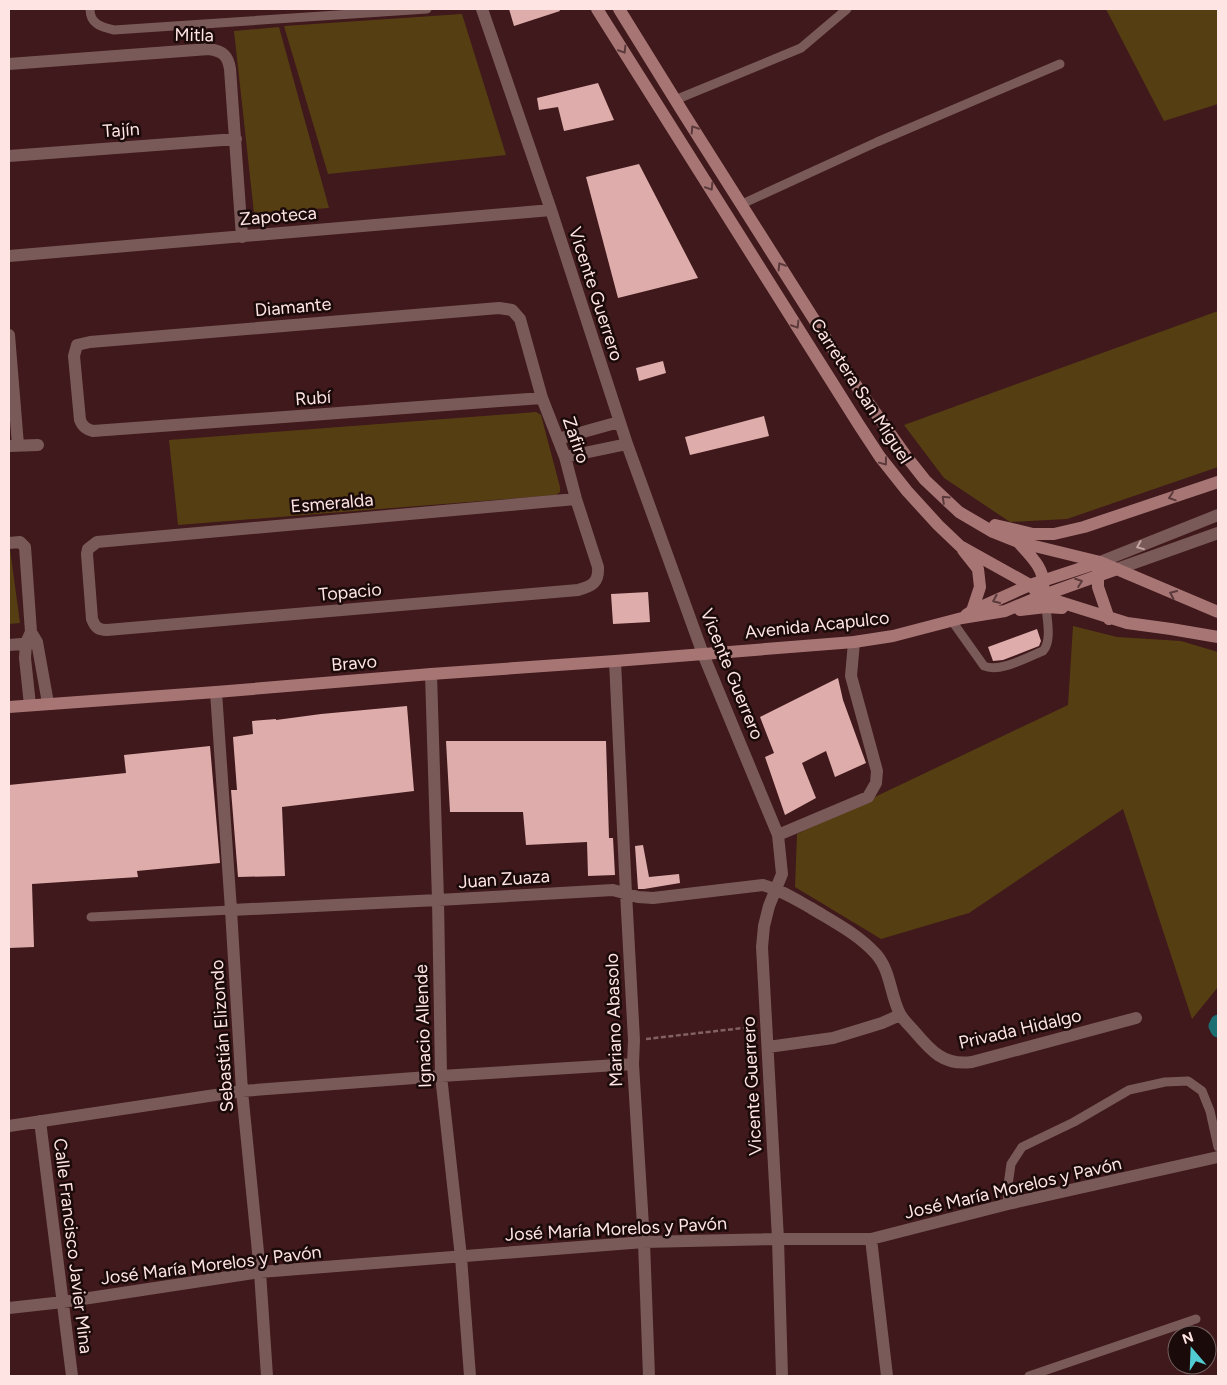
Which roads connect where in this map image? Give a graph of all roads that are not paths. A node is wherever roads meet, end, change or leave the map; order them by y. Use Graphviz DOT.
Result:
graph roads {
  1 [pos="90,9"];
  2 [pos="427,9"];
  3 [pos="482,9"];
  4 [pos="597,9"];
  5 [pos="619,9"];
  6 [pos="847,9"];
  7 [pos="9,64"];
  8 [pos="1060,64"];
  9 [pos="675,100"];
  10 [pos="236,139"];
  11 [pos="9,156"];
  12 [pos="742,204"];
  13 [pos="551,210"];
  14 [pos="242,237"];
  15 [pos="9,256"];
  16 [pos="512,310"];
  17 [pos="9,336"];
  18 [pos="542,398"];
  19 [pos="619,422"];
  20 [pos="86,429"];
  21 [pos="558,439"];
  22 [pos="626,444"];
  23 [pos="13,445"];
  24 [pos="38,445"];
  25 [pos="565,457"];
  26 [pos="1218,482"];
  27 [pos="576,498"];
  28 [pos="959,512"];
  29 [pos="1218,515"];
  30 [pos="1218,533"];
  31 [pos="1018,542"];
  32 [pos="9,543"];
  33 [pos="960,546"];
  34 [pos="1100,562"];
  35 [pos="1117,569"];
  36 [pos="1097,576"];
  37 [pos="1044,582"];
  38 [pos="594,583"];
  39 [pos="1030,585"];
  40 [pos="1043,602"];
  41 [pos="1218,612"];
  42 [pos="962,617"];
  43 [pos="1109,618"];
  44 [pos="106,630"];
  45 [pos="1218,637"];
  46 [pos="31,639"];
  47 [pos="854,642"];
  48 [pos="9,645"];
  49 [pos="703,654"];
  50 [pos="615,661"];
  51 [pos="431,674"];
  52 [pos="216,692"];
  53 [pos="48,703"];
  54 [pos="30,705"];
  55 [pos="9,707"];
  56 [pos="778,834"];
  57 [pos="777,888"];
  58 [pos="626,893"];
  59 [pos="438,900"];
  60 [pos="231,910"];
  61 [pos="91,917"];
  62 [pos="900,1015"];
  63 [pos="1136,1018"];
  64 [pos="768,1046"];
  65 [pos="633,1064"];
  66 [pos="441,1076"];
  67 [pos="242,1091"];
  68 [pos="40,1121"];
  69 [pos="9,1126"];
  70 [pos="1218,1147"];
  71 [pos="1218,1157"];
  72 [pos="1008,1204"];
  73 [pos="778,1239"];
  74 [pos="870,1239"];
  75 [pos="644,1242"];
  76 [pos="461,1257"];
  77 [pos="260,1272"];
  78 [pos="64,1302"];
  79 [pos="9,1308"];
  80 [pos="1196,1319"];
  81 [pos="72,1376"];
  82 [pos="267,1376"];
  83 [pos="470,1376"];
  84 [pos="649,1376"];
  85 [pos="782,1376"];
  86 [pos="887,1376"];
  87 [pos="1029,1376"];
  1 -- 2 [label="lane"];
  3 -- 13 [label="street, Vicente Guerrero"];
  4 -- 33 [label="main road, Carretera San Miguel, one-way"];
  5 -- 9 [label="main road, Carretera San Miguel"];
  6 -- 9 [label="lane"];
  7 -- 10 [label="street, Mitla"];
  8 -- 12 [label="lane"];
  12 -- 9 [label="main road, Carretera San Miguel, one-way"];
  10 -- 11 [label="street, Tajín"];
  10 -- 14 [label="street, Mitla"];
  28 -- 12 [label="main road, Carretera San Miguel, one-way"];
  13 -- 14 [label="street, Zapoteca"];
  13 -- 19 [label="street, Vicente Guerrero"];
  14 -- 15 [label="street, Zapoteca"];
  16 -- 18 [label="street, Zafiro"];
  16 -- 20 [label="street, Diamante"];
  17 -- 23 [label="street"];
  18 -- 20 [label="street, Rubí"];
  18 -- 21 [label="street, Zafiro"];
  19 -- 21 [label="street"];
  19 -- 22 [label="street, Vicente Guerrero"];
  21 -- 25 [label="street, Zafiro"];
  22 -- 25 [label="street"];
  22 -- 49 [label="street, Vicente Guerrero"];
  23 -- 24 [label="street"];
  25 -- 27 [label="street, Zafiro"];
  26 -- 28 [label="main road, one-way"];
  27 -- 38 [label="street, Zafiro"];
  27 -- 44 [label="street, Esmeralda"];
  28 -- 31 [label="main road, Carretera San Miguel"];
  29 -- 34 [label="street, one-way"];
  30 -- 35 [label="street"];
  31 -- 34 [label="main road, Carretera San Miguel"];
  31 -- 37 [label="main road"];
  32 -- 46 [label="street"];
  33 -- 39 [label="main road, Carretera San Miguel"];
  33 -- 42 [label="main road"];
  34 -- 35 [label="main road, Carretera San Miguel"];
  34 -- 36 [label="main road"];
  34 -- 37 [label="main road, Avenida Acapulco"];
  35 -- 36 [label="main road, Avenida Acapulco"];
  41 -- 35 [label="main road, Carretera San Miguel, one-way"];
  40 -- 36 [label="main road, Avenida Acapulco, one-way"];
  36 -- 43 [label="main road"];
  37 -- 39 [label="main road, Avenida Acapulco"];
  37 -- 40 [label="main road"];
  38 -- 44 [label="street, Topacio"];
  39 -- 40 [label="main road, Carretera San Miguel"];
  39 -- 42 [label="main road, Avenida Acapulco, one-way"];
  40 -- 42 [label="main road, Avenida Acapulco"];
  40 -- 42 [label="lane"];
  40 -- 43 [label="main road, Carretera San Miguel"];
  42 -- 47 [label="main road, Avenida Acapulco"];
  43 -- 45 [label="main road, Carretera San Miguel"];
  46 -- 48 [label="street"];
  46 -- 53 [label="street"];
  46 -- 54 [label="street"];
  47 -- 49 [label="main road, Avenida Acapulco"];
  47 -- 56 [label="street"];
  49 -- 50 [label="main road, Bravo"];
  49 -- 56 [label="street, Vicente Guerrero"];
  50 -- 51 [label="main road, Bravo"];
  50 -- 58 [label="street, Mariano Abasolo"];
  51 -- 52 [label="main road, Bravo"];
  51 -- 59 [label="street, Ignacio Allende"];
  52 -- 53 [label="main road, Bravo"];
  52 -- 60 [label="street, Sebastián Elizondo"];
  53 -- 54 [label="main road, Bravo"];
  54 -- 55 [label="main road, Bravo"];
  56 -- 57 [label="street, Vicente Guerrero"];
  57 -- 58 [label="street, Juan Zuaza"];
  57 -- 62 [label="street"];
  57 -- 64 [label="street, Vicente Guerrero"];
  58 -- 59 [label="street, Juan Zuaza"];
  58 -- 65 [label="street, Mariano Abasolo"];
  59 -- 60 [label="street, Juan Zuaza"];
  59 -- 66 [label="street, Ignacio Allende"];
  60 -- 61 [label="lane"];
  60 -- 67 [label="street, Sebastián Elizondo"];
  62 -- 63 [label="street, Privada Hidalgo"];
  62 -- 64 [label="street"];
  64 -- 73 [label="street, Vicente Guerrero"];
  65 -- 66 [label="street"];
  65 -- 75 [label="street, Mariano Abasolo"];
  66 -- 67 [label="street"];
  66 -- 76 [label="street, Ignacio Allende"];
  67 -- 68 [label="street"];
  67 -- 77 [label="street, Sebastián Elizondo"];
  68 -- 69 [label="street"];
  68 -- 78 [label="street, Calle Francisco Javier Mina"];
  70 -- 72 [label="lane"];
  71 -- 72 [label="street, José María Morelos y Pavón"];
  72 -- 74 [label="street, José María Morelos y Pavón"];
  73 -- 74 [label="street, José María Morelos y Pavón"];
  73 -- 75 [label="street, José María Morelos y Pavón"];
  73 -- 85 [label="street, Vicente Guerrero"];
  74 -- 86 [label="street"];
  75 -- 76 [label="street, José María Morelos y Pavón"];
  75 -- 84 [label="street, Mariano Abasolo"];
  76 -- 77 [label="street, José María Morelos y Pavón"];
  76 -- 83 [label="street, Ignacio Allende"];
  77 -- 78 [label="street, José María Morelos y Pavón"];
  77 -- 82 [label="street, Sebastián Elizondo"];
  78 -- 79 [label="street, José María Morelos y Pavón"];
  78 -- 81 [label="street, Calle Francisco Javier Mina"];
  80 -- 87 [label="lane"];
}
